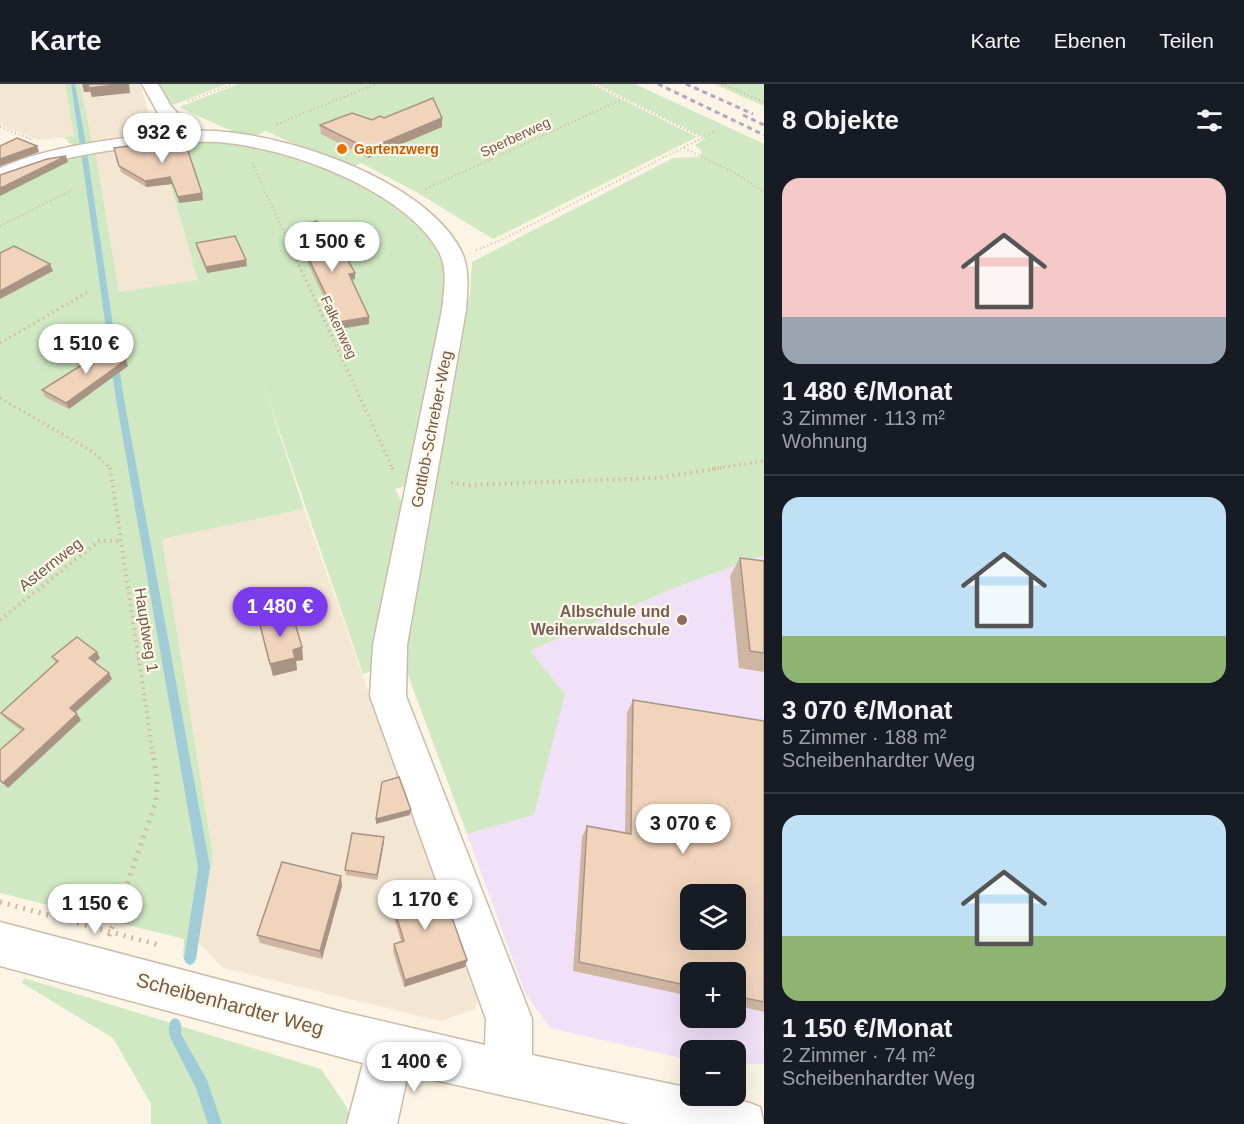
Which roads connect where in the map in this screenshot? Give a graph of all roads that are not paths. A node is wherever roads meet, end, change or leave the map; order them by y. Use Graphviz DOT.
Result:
graph roads {
  1 [pos="150,84"];
  2 [pos="187,136"];
  3 [pos="0,175"];
  4 [pos="0,944"];
  5 [pos="391,1047"];
  6 [pos="508,1073"];
  7 [pos="372,1124"];
  8 [pos="743,1124"];
  1 -- 2 [label="street"];
  2 -- 3 [label="street, Gottlob-Schreber-Weg"];
  2 -- 6 [label="street, Gottlob-Schreber-Weg"];
  4 -- 5 [label="street, Scheibenhardter Weg"];
  5 -- 6 [label="street, Scheibenhardter Weg"];
  5 -- 7 [label="street"];
  6 -- 8 [label="street, Scheibenhardter Weg"];
}
